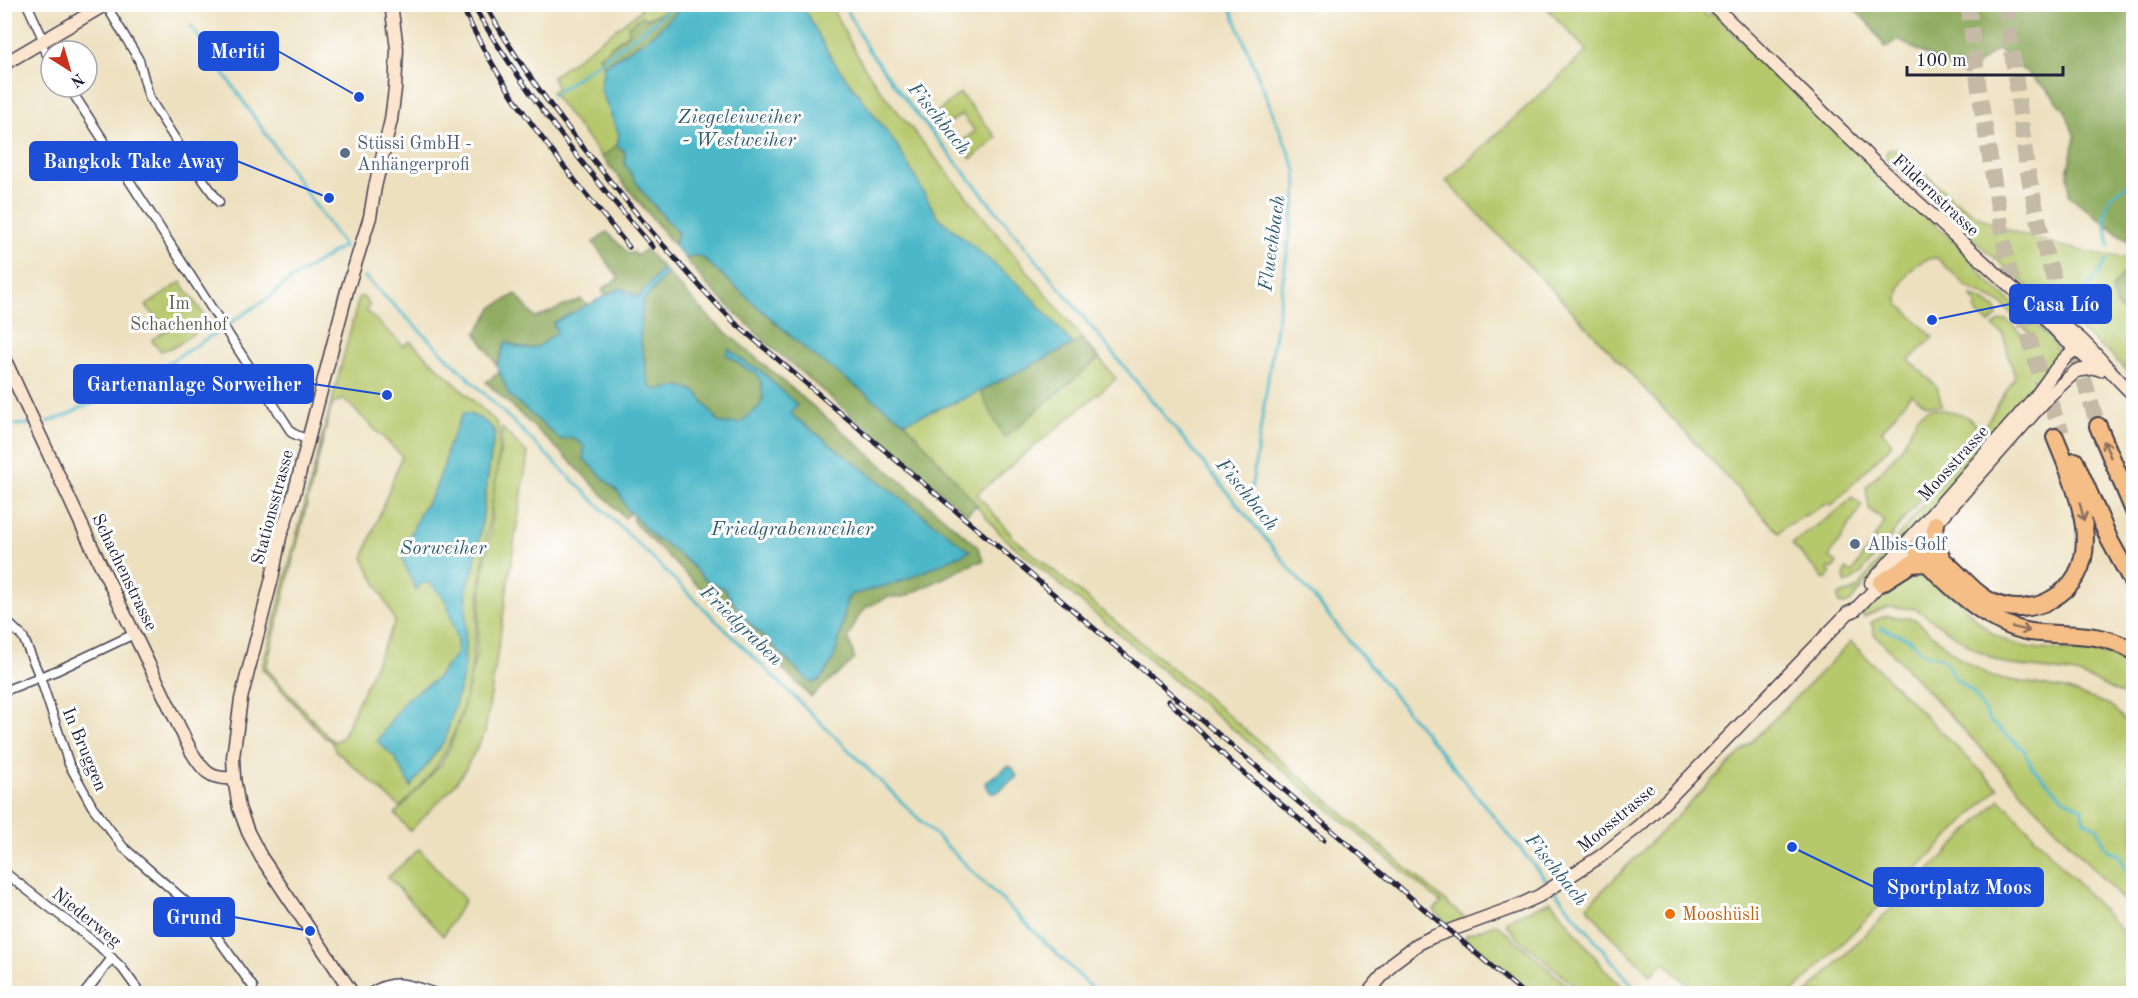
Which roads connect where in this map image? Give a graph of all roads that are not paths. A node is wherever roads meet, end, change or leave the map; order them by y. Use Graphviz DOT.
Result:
graph roads {
  1 [pos="27,4"];
  2 [pos="392,4"];
  3 [pos="106,5"];
  4 [pos="1716,8"];
  5 [pos="41,39"];
  6 [pos="47,39"];
  7 [pos="39,44"];
  8 [pos="4,64"];
  9 [pos="77,99"];
  10 [pos="219,202"];
  11 [pos="2044,317"];
  12 [pos="2080,349"];
  13 [pos="4,358"];
  14 [pos="2060,363"];
  15 [pos="2096,368"];
  16 [pos="2115,378"];
  17 [pos="2050,395"];
  18 [pos="2133,395"];
  19 [pos="2098,426"];
  20 [pos="308,440"];
  21 [pos="2133,511"];
  22 [pos="1935,524"];
  23 [pos="1914,543"];
  24 [pos="1936,562"];
  25 [pos="1881,583"];
  26 [pos="2133,585"];
  27 [pos="1848,613"];
  28 [pos="4,619"];
  29 [pos="134,634"];
  30 [pos="2133,651"];
  31 [pos="40,678"];
  32 [pos="4,691"];
  33 [pos="234,778"];
  34 [pos="4,872"];
  35 [pos="112,958"];
  36 [pos="253,987"];
  37 [pos="84,993"];
  38 [pos="141,993"];
  39 [pos="352,993"];
  40 [pos="368,993"];
  41 [pos="439,993"];
  42 [pos="1367,993"];
  1 -- 5 [label="street"];
  2 -- 20 [label="main road, Stationsstrasse"];
  3 -- 6 [label="main road"];
  3 -- 10 [label="street"];
  4 -- 11 [label="main road, Fildernstrasse"];
  7 -- 8 [label="main road"];
  9 -- 20 [label="street"];
  11 -- 12 [label="main road, Fildernstrasse"];
  11 -- 14 [label="main road"];
  12 -- 14 [label="main road, Moosstrasse"];
  12 -- 15 [label="main road"];
  12 -- 16 [label="main road"];
  12 -- 17 [label="main road, Moosstrasse"];
  13 -- 29 [label="main road, Schachenstrasse"];
  14 -- 23 [label="main road, Moosstrasse"];
  15 -- 16 [label="main road"];
  15 -- 17 [label="main road, Moosstrasse"];
  16 -- 18 [label="main road"];
  17 -- 22 [label="main road, Moosstrasse"];
  21 -- 19 [label="highway, one-way"];
  20 -- 33 [label="main road, Stationsstrasse"];
  22 -- 23 [label="main road, Moosstrasse"];
  22 -- 24 [label="highway"];
  23 -- 24 [label="highway"];
  23 -- 25 [label="main road, Moosstrasse"];
  23 -- 27 [label="main road, Moosstrasse"];
  24 -- 25 [label="highway"];
  26 -- 24 [label="highway, one-way"];
  24 -- 30 [label="highway, one-way"];
  25 -- 27 [label="main road, Moosstrasse"];
  27 -- 42 [label="main road, Moosstrasse"];
  28 -- 31 [label="street, In Bruggen"];
  29 -- 31 [label="street"];
  29 -- 33 [label="main road, Schachenstrasse"];
  31 -- 32 [label="street"];
  31 -- 36 [label="street, In Bruggen"];
  33 -- 39 [label="main road, Stationsstrasse"];
  34 -- 35 [label="street, Niederweg"];
  35 -- 37 [label="street"];
  35 -- 38 [label="street, Niederweg"];
  40 -- 41 [label="street"];
}
